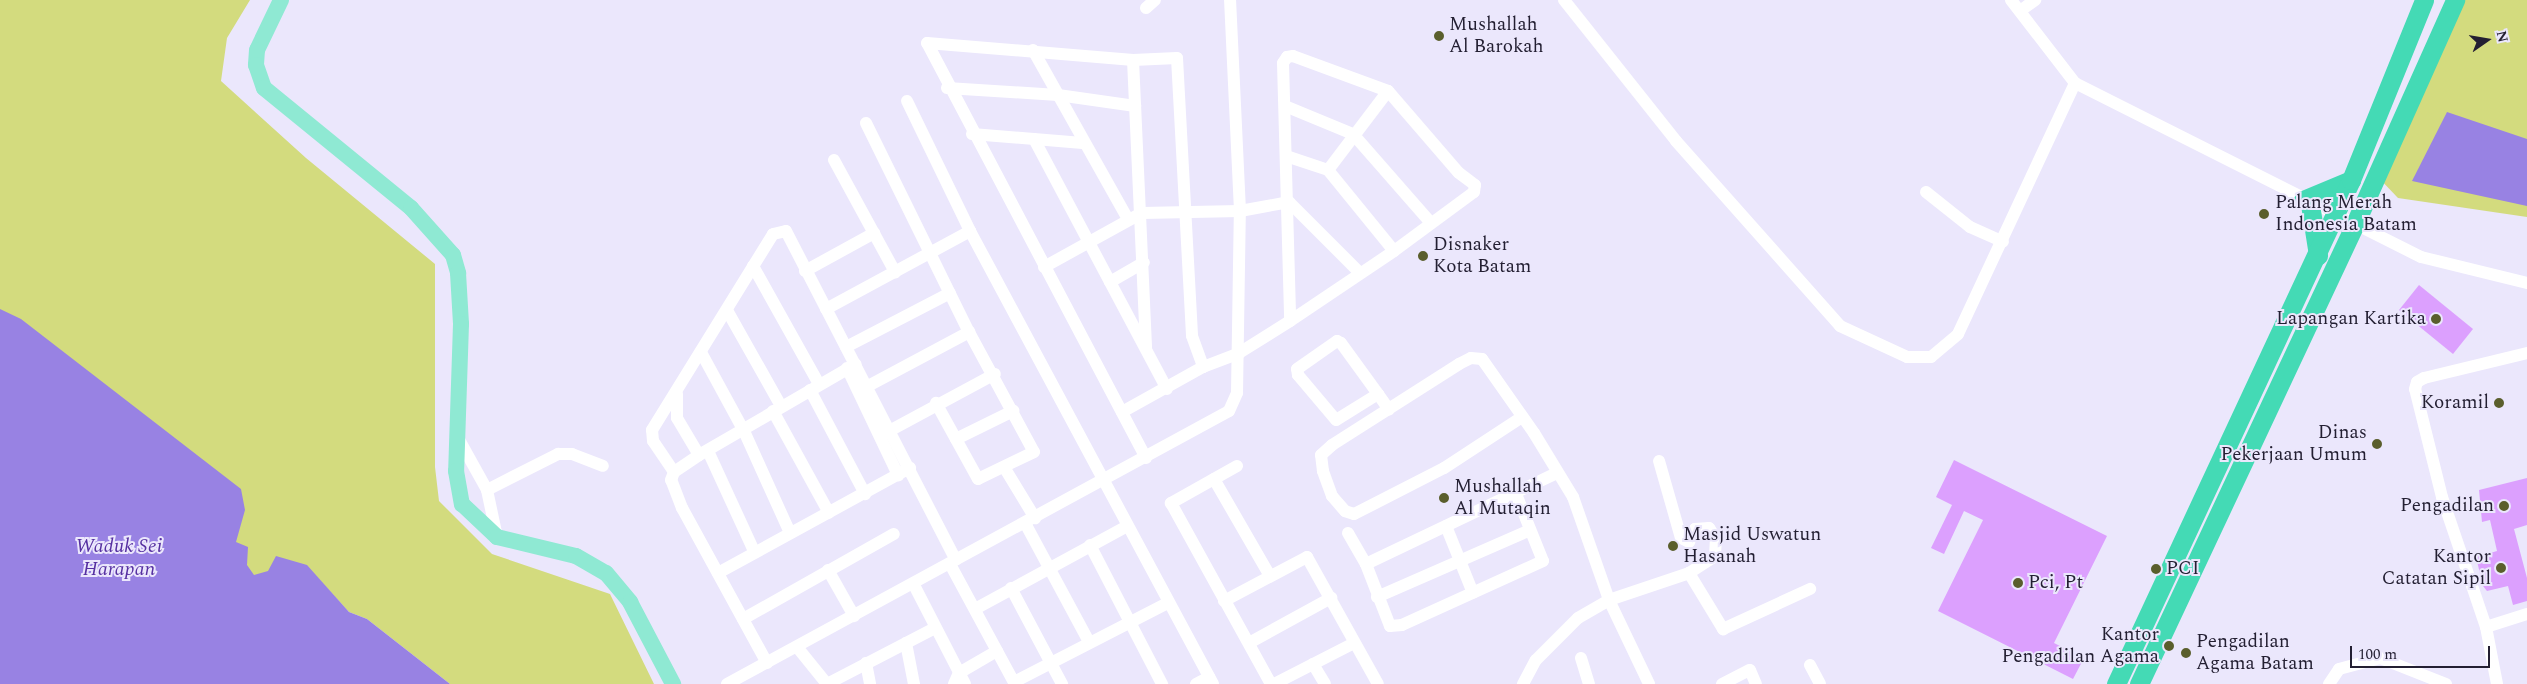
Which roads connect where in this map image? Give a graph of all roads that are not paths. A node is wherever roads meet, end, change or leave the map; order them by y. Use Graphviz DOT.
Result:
graph roads {
  1 [pos="281,0"];
  2 [pos="1230,0"];
  3 [pos="1564,0"];
  4 [pos="2012,0"];
  5 [pos="2035,0"];
  6 [pos="2424,0"];
  7 [pos="2454,0"];
  8 [pos="2020,11"];
  9 [pos="1033,50"];
  10 [pos="1132,60"];
  11 [pos="2075,83"];
  12 [pos="948,88"];
  13 [pos="1388,91"];
  14 [pos="1058,95"];
  15 [pos="907,101"];
  16 [pos="1135,106"];
  17 [pos="1285,106"];
  18 [pos="866,123"];
  19 [pos="972,134"];
  20 [pos="1353,134"];
  21 [pos="1034,139"];
  22 [pos="1083,143"];
  23 [pos="1286,156"];
  24 [pos="834,160"];
  25 [pos="1328,170"];
  26 [pos="2351,180"];
  27 [pos="1926,192"];
  28 [pos="1289,202"];
  29 [pos="2307,202"];
  30 [pos="1186,211"];
  31 [pos="1240,211"];
  32 [pos="1142,213"];
  33 [pos="1128,219"];
  34 [pos="2345,221"];
  35 [pos="1430,223"];
  36 [pos="970,231"];
  37 [pos="874,234"];
  38 [pos="2003,242"];
  39 [pos="1089,243"];
  40 [pos="1394,251"];
  41 [pos="930,254"];
  42 [pos="2318,255"];
  43 [pos="1144,262"];
  44 [pos="753,266"];
  45 [pos="1044,268"];
  46 [pos="805,270"];
  47 [pos="895,272"];
  48 [pos="1360,273"];
  49 [pos="1110,282"];
  50 [pos="2527,283"];
  51 [pos="950,293"];
  52 [pos="826,309"];
  53 [pos="728,312"];
  54 [pos="1290,321"];
  55 [pos="969,332"];
  56 [pos="846,347"];
  57 [pos="1146,348"];
  58 [pos="1239,353"];
  59 [pos="2527,353"];
  60 [pos="702,354"];
  61 [pos="851,366"];
  62 [pos="1202,367"];
  63 [pos="995,374"];
  64 [pos="868,386"];
  65 [pos="814,387"];
  66 [pos="678,389"];
  67 [pos="1167,389"];
  68 [pos="1378,394"];
  69 [pos="936,403"];
  70 [pos="777,408"];
  71 [pos="1389,410"];
  72 [pos="1013,411"];
  73 [pos="1122,412"];
  74 [pos="1522,417"];
  75 [pos="891,430"];
  76 [pos="744,431"];
  77 [pos="458,436"];
  78 [pos="956,439"];
  79 [pos="704,453"];
  80 [pos="1146,458"];
  81 [pos="1658,461"];
  82 [pos="603,466"];
  83 [pos="1237,466"];
  84 [pos="1004,467"];
  85 [pos="910,468"];
  86 [pos="674,472"];
  87 [pos="1557,473"];
  88 [pos="898,475"];
  89 [pos="1214,479"];
  90 [pos="1102,483"];
  91 [pos="487,490"];
  92 [pos="865,494"];
  93 [pos="1516,494"];
  94 [pos="829,514"];
  95 [pos="1030,520"];
  96 [pos="1126,526"];
  97 [pos="1446,526"];
  98 [pos="1530,530"];
  99 [pos="790,533"];
  100 [pos="1348,533"];
  101 [pos="894,534"];
  102 [pos="497,537"];
  103 [pos="1090,545"];
  104 [pos="754,551"];
  105 [pos="953,562"];
  106 [pos="1460,562"];
  107 [pos="1366,564"];
  108 [pos="1050,567"];
  109 [pos="828,570"];
  110 [pos="1689,572"];
  111 [pos="718,573"];
  112 [pos="1270,576"];
  113 [pos="914,585"];
  114 [pos="1011,588"];
  115 [pos="1810,589"];
  116 [pos="1473,593"];
  117 [pos="1377,597"];
  118 [pos="1331,598"];
  119 [pos="1609,600"];
  120 [pos="1224,601"];
  121 [pos="1168,603"];
  122 [pos="975,609"];
  123 [pos="2527,614"];
  124 [pos="854,616"];
  125 [pos="743,619"];
  126 [pos="1129,622"];
  127 [pos="2486,627"];
  128 [pos="935,628"];
  129 [pos="1089,642"];
  130 [pos="906,643"];
  131 [pos="1249,643"];
  132 [pos="1354,644"];
  133 [pos="797,647"];
  134 [pos="997,651"];
  135 [pos="1581,658"];
  136 [pos="1051,662"];
  137 [pos="768,663"];
  138 [pos="866,663"];
  139 [pos="1313,664"];
  140 [pos="1810,665"];
  141 [pos="959,680"];
  142 [pos="1211,680"];
  143 [pos="1014,683"];
  144 [pos="673,684"];
  145 [pos="727,684"];
  146 [pos="827,684"];
  147 [pos="870,684"];
  148 [pos="914,684"];
  149 [pos="1062,684"];
  150 [pos="1162,684"];
  151 [pos="1196,684"];
  152 [pos="1273,684"];
  153 [pos="1325,684"];
  154 [pos="1378,684"];
  155 [pos="1523,684"];
  156 [pos="1590,684"];
  157 [pos="1648,684"];
  158 [pos="1722,684"];
  159 [pos="1756,684"];
  160 [pos="1820,684"];
  161 [pos="2116,684"];
  162 [pos="2139,684"];
  163 [pos="2329,684"];
  164 [pos="2446,684"];
  165 [pos="2498,684"];
  1 -- 77 [label="main road"];
  2 -- 31 [label="street"];
  3 -- 38 [label="street"];
  4 -- 8 [label="street"];
  5 -- 8 [label="street"];
  6 -- 26 [label="highway"];
  7 -- 34 [label="highway"];
  8 -- 11 [label="street"];
  9 -- 10 [label="street"];
  9 -- 12 [label="street"];
  9 -- 14 [label="street"];
  10 -- 16 [label="street"];
  10 -- 30 [label="street"];
  11 -- 29 [label="street"];
  11 -- 38 [label="street"];
  12 -- 14 [label="street"];
  12 -- 19 [label="street"];
  13 -- 17 [label="street"];
  13 -- 20 [label="street"];
  13 -- 35 [label="street"];
  14 -- 16 [label="street"];
  14 -- 22 [label="street"];
  15 -- 36 [label="street"];
  16 -- 32 [label="street"];
  17 -- 20 [label="street"];
  17 -- 23 [label="street"];
  18 -- 41 [label="street"];
  19 -- 21 [label="street"];
  19 -- 45 [label="street"];
  20 -- 25 [label="street"];
  20 -- 35 [label="street"];
  21 -- 22 [label="street"];
  21 -- 39 [label="street"];
  22 -- 33 [label="street"];
  23 -- 25 [label="street"];
  23 -- 28 [label="street"];
  24 -- 37 [label="street"];
  25 -- 40 [label="street"];
  26 -- 29 [label="highway"];
  26 -- 34 [label="highway"];
  27 -- 38 [label="street"];
  28 -- 31 [label="street"];
  28 -- 48 [label="street"];
  28 -- 54 [label="street"];
  29 -- 34 [label="street"];
  29 -- 42 [label="highway"];
  30 -- 31 [label="street"];
  30 -- 32 [label="street"];
  30 -- 62 [label="street"];
  31 -- 58 [label="street"];
  32 -- 33 [label="street"];
  32 -- 43 [label="street"];
  33 -- 39 [label="street"];
  34 -- 42 [label="highway"];
  34 -- 50 [label="street"];
  34 -- 162 [label="highway"];
  35 -- 40 [label="street"];
  36 -- 41 [label="street"];
  36 -- 90 [label="street"];
  37 -- 46 [label="street"];
  37 -- 47 [label="street"];
  39 -- 45 [label="street"];
  39 -- 49 [label="street"];
  40 -- 48 [label="street"];
  41 -- 47 [label="street"];
  41 -- 51 [label="street"];
  42 -- 161 [label="highway"];
  43 -- 49 [label="street"];
  43 -- 57 [label="street"];
  44 -- 46 [label="street"];
  44 -- 53 [label="street"];
  44 -- 65 [label="street"];
  45 -- 73 [label="street"];
  46 -- 52 [label="street"];
  47 -- 52 [label="street"];
  48 -- 54 [label="street"];
  49 -- 57 [label="street"];
  51 -- 55 [label="street"];
  51 -- 56 [label="street"];
  52 -- 56 [label="street"];
  53 -- 60 [label="street"];
  53 -- 70 [label="street"];
  54 -- 58 [label="street"];
  55 -- 63 [label="street"];
  55 -- 64 [label="street"];
  56 -- 61 [label="street"];
  57 -- 67 [label="street"];
  58 -- 62 [label="street"];
  58 -- 80 [label="street"];
  59 -- 127 [label="street"];
  60 -- 66 [label="street"];
  60 -- 76 [label="street"];
  61 -- 64 [label="street"];
  61 -- 65 [label="street"];
  61 -- 88 [label="street"];
  62 -- 67 [label="street"];
  63 -- 69 [label="street"];
  63 -- 72 [label="street"];
  64 -- 75 [label="street"];
  65 -- 70 [label="street"];
  65 -- 92 [label="street"];
  66 -- 79 [label="street"];
  66 -- 86 [label="street"];
  67 -- 73 [label="street"];
  68 -- 68 [label="street"];
  68 -- 71 [label="street"];
  69 -- 75 [label="street"];
  69 -- 78 [label="street"];
  70 -- 76 [label="street"];
  70 -- 94 [label="street"];
  71 -- 74 [label="street"];
  71 -- 74 [label="street"];
  72 -- 78 [label="street"];
  72 -- 84 [label="street"];
  73 -- 80 [label="street"];
  74 -- 87 [label="street"];
  75 -- 85 [label="street"];
  76 -- 79 [label="street"];
  76 -- 99 [label="street"];
  77 -- 91 [label="street"];
  77 -- 102 [label="main road"];
  78 -- 84 [label="street"];
  79 -- 86 [label="street"];
  79 -- 104 [label="street"];
  80 -- 90 [label="street"];
  81 -- 110 [label="street"];
  82 -- 91 [label="street"];
  83 -- 89 [label="street"];
  84 -- 95 [label="street"];
  85 -- 88 [label="street"];
  85 -- 105 [label="street"];
  86 -- 111 [label="street"];
  87 -- 93 [label="street"];
  87 -- 119 [label="street"];
  88 -- 92 [label="street"];
  89 -- 112 [label="street"];
  89 -- 120 [label="street"];
  90 -- 95 [label="street"];
  90 -- 96 [label="street"];
  91 -- 102 [label="street"];
  92 -- 94 [label="street"];
  93 -- 97 [label="street"];
  93 -- 98 [label="street"];
  94 -- 99 [label="street"];
  95 -- 105 [label="street"];
  95 -- 108 [label="street"];
  96 -- 103 [label="street"];
  96 -- 121 [label="street"];
  97 -- 106 [label="street"];
  97 -- 107 [label="street"];
  98 -- 106 [label="street"];
  98 -- 116 [label="street"];
  99 -- 104 [label="street"];
  100 -- 107 [label="street"];
  101 -- 109 [label="street"];
  102 -- 144 [label="main road"];
  103 -- 108 [label="street"];
  103 -- 126 [label="street"];
  104 -- 111 [label="street"];
  105 -- 113 [label="street"];
  105 -- 122 [label="street"];
  106 -- 116 [label="street"];
  106 -- 117 [label="street"];
  107 -- 117 [label="street"];
  108 -- 114 [label="street"];
  108 -- 129 [label="street"];
  109 -- 124 [label="street"];
  109 -- 125 [label="street"];
  110 -- 115 [label="street"];
  110 -- 119 [label="street"];
  111 -- 125 [label="street"];
  112 -- 118 [label="street"];
  112 -- 120 [label="street"];
  113 -- 124 [label="street"];
  113 -- 128 [label="street"];
  114 -- 122 [label="street"];
  114 -- 136 [label="street"];
  116 -- 117 [label="street"];
  118 -- 131 [label="street"];
  118 -- 132 [label="street"];
  119 -- 155 [label="street"];
  119 -- 157 [label="street"];
  120 -- 131 [label="street"];
  121 -- 126 [label="street"];
  121 -- 142 [label="street"];
  122 -- 134 [label="street"];
  123 -- 127 [label="street"];
  124 -- 133 [label="street"];
  125 -- 137 [label="street"];
  126 -- 129 [label="street"];
  126 -- 150 [label="street"];
  127 -- 165 [label="street"];
  128 -- 130 [label="street"];
  128 -- 141 [label="street"];
  129 -- 136 [label="street"];
  130 -- 138 [label="street"];
  130 -- 148 [label="street"];
  131 -- 152 [label="street"];
  132 -- 139 [label="street"];
  132 -- 154 [label="street"];
  133 -- 137 [label="street"];
  133 -- 146 [label="street"];
  134 -- 141 [label="street"];
  134 -- 143 [label="street"];
  135 -- 156 [label="street"];
  136 -- 143 [label="street"];
  136 -- 149 [label="street"];
  137 -- 145 [label="street"];
  138 -- 146 [label="street"];
  138 -- 147 [label="street"];
  139 -- 152 [label="street"];
  139 -- 153 [label="street"];
  140 -- 160 [label="street"];
  142 -- 151 [label="street"];
  158 -- 159 [label="street"];
  163 -- 164 [label="street"];
}
